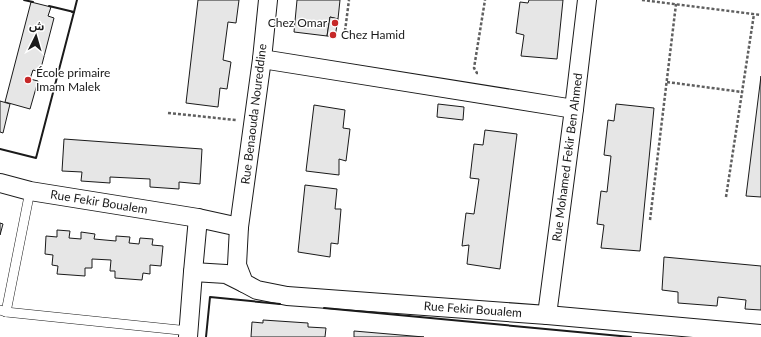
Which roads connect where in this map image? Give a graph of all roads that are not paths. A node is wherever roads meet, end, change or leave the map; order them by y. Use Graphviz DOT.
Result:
graph roads {
  1 [pos="268,0"];
  2 [pos="587,0"];
  3 [pos="262,59"];
  4 [pos="574,109"];
  5 [pos="0,183"];
  6 [pos="30,191"];
  7 [pos="198,218"];
  8 [pos="239,227"];
  9 [pos="193,272"];
  10 [pos="244,283"];
  11 [pos="3,311"];
  12 [pos="547,315"];
  13 [pos="689,332"];
  14 [pos="188,334"];
  15 [pos="761,334"];
  1 -- 3 [label="street, Rue Benaouda Noureddine"];
  2 -- 4 [label="street, Rue Mohamed Fekir Ben Ahmed"];
  3 -- 4 [label="street"];
  3 -- 8 [label="street, Rue Benaouda Noureddine"];
  4 -- 12 [label="street, Rue Mohamed Fekir Ben Ahmed"];
  5 -- 6 [label="street, Rue Fekir Boualem"];
  6 -- 7 [label="street, Rue Fekir Boualem"];
  6 -- 11 [label="lane"];
  7 -- 8 [label="street, Rue Fekir Boualem"];
  7 -- 9 [label="street"];
  8 -- 10 [label="street"];
  9 -- 10 [label="street, Rue Fekir Boualem"];
  9 -- 14 [label="street"];
  10 -- 12 [label="street, Rue Fekir Boualem"];
  11 -- 14 [label="lane"];
  12 -- 13 [label="street, Rue Fekir Boualem"];
  13 -- 15 [label="street, Rue Fekir Boualem"];
}
